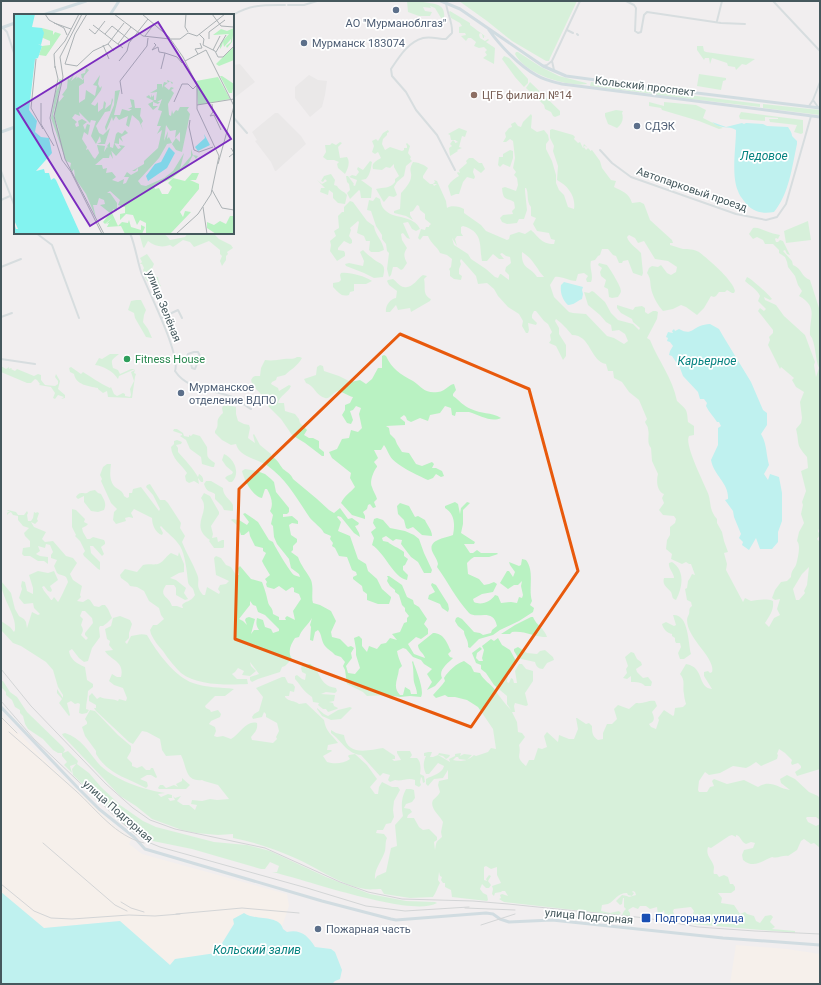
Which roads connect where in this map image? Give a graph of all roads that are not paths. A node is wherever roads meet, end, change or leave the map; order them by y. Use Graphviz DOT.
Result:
graph roads {
  1 [pos="86,1"];
  2 [pos="119,1"];
  3 [pos="317,1"];
  4 [pos="441,1"];
  5 [pos="580,1"];
  6 [pos="626,1"];
  7 [pos="722,1"];
  8 [pos="773,1"];
  9 [pos="446,2"];
  10 [pos="46,14"];
  11 [pos="111,14"];
  12 [pos="234,15"];
  13 [pos="717,22"];
  14 [pos="14,23"];
  15 [pos="745,24"];
  16 [pos="2,27"];
  17 [pos="488,29"];
  18 [pos="567,30"];
  19 [pos="573,33"];
  20 [pos="820,51"];
  21 [pos="523,52"];
  22 [pos="14,53"];
  23 [pos="514,58"];
  24 [pos="552,61"];
  25 [pos="543,66"];
  26 [pos="556,72"];
  27 [pos="586,80"];
  28 [pos="820,82"];
  29 [pos="584,87"];
  30 [pos="813,100"];
  31 [pos="808,107"];
  32 [pos="819,108"];
  33 [pos="811,116"];
  34 [pos="820,117"];
  35 [pos="234,118"];
  36 [pos="14,127"];
  37 [pos="1,132"];
  38 [pos="247,133"];
  39 [pos="600,150"];
  40 [pos="455,170"];
  41 [pos="1,171"];
  42 [pos="10,196"];
  43 [pos="1,200"];
  44 [pos="14,205"];
  45 [pos="37,234"];
  46 [pos="130,234"];
  47 [pos="20,259"];
  48 [pos="1,267"];
  49 [pos="12,313"];
  50 [pos="1,317"];
  51 [pos="79,318"];
  52 [pos="161,318"];
  53 [pos="182,318"];
  54 [pos="187,357"];
  55 [pos="1,359"];
  56 [pos="176,359"];
  57 [pos="35,364"];
  58 [pos="251,409"];
  59 [pos="1,707"];
  60 [pos="820,945"];
  1 -- 10 [label="main road"];
  2 -- 11 [label="main road"];
  3 -- 12 [label="street"];
  4 -- 9 [label="main road, Кольский проспект"];
  5 -- 18 [label="street"];
  6 -- 13 [label="street"];
  7 -- 13 [label="street"];
  8 -- 20 [label="street"];
  9 -- 17 [label="main road, Кольский проспект"];
  9 -- 40 [label="street"];
  13 -- 15 [label="street"];
  14 -- 16 [label="main road"];
  16 -- 22 [label="street"];
  17 -- 21 [label="main road, Кольский проспект"];
  17 -- 23 [label="main road, Кольский проспект"];
  18 -- 19 [label="street"];
  18 -- 24 [label="street"];
  21 -- 23 [label="main road"];
  21 -- 25 [label="main road, Кольский проспект"];
  23 -- 29 [label="main road, Кольский проспект"];
  24 -- 25 [label="street"];
  24 -- 26 [label="street"];
  25 -- 26 [label="main road, Кольский проспект"];
  26 -- 27 [label="main road, Кольский проспект"];
  27 -- 29 [label="main road"];
  27 -- 31 [label="main road, Кольский проспект"];
  28 -- 30 [label="street"];
  29 -- 33 [label="main road, Кольский проспект"];
  30 -- 31 [label="street"];
  30 -- 32 [label="street"];
  31 -- 32 [label="main road, Кольский проспект"];
  33 -- 34 [label="main road, Кольский проспект"];
  33 -- 39 [label="street, Автопарковый проезд"];
  35 -- 38 [label="street"];
  36 -- 37 [label="main road"];
  41 -- 42 [label="street"];
  42 -- 43 [label="street"];
  42 -- 44 [label="street"];
  45 -- 51 [label="street"];
  46 -- 52 [label="street, улица Зелёная"];
  47 -- 48 [label="street"];
  49 -- 50 [label="street"];
  52 -- 53 [label="street"];
  52 -- 56 [label="street, улица Зелёная"];
  54 -- 54 [label="street"];
  54 -- 56 [label="street"];
  55 -- 57 [label="street"];
  56 -- 58 [label="street, улица Зелёная"];
  59 -- 60 [label="main road, улица Подгорная"];
}
